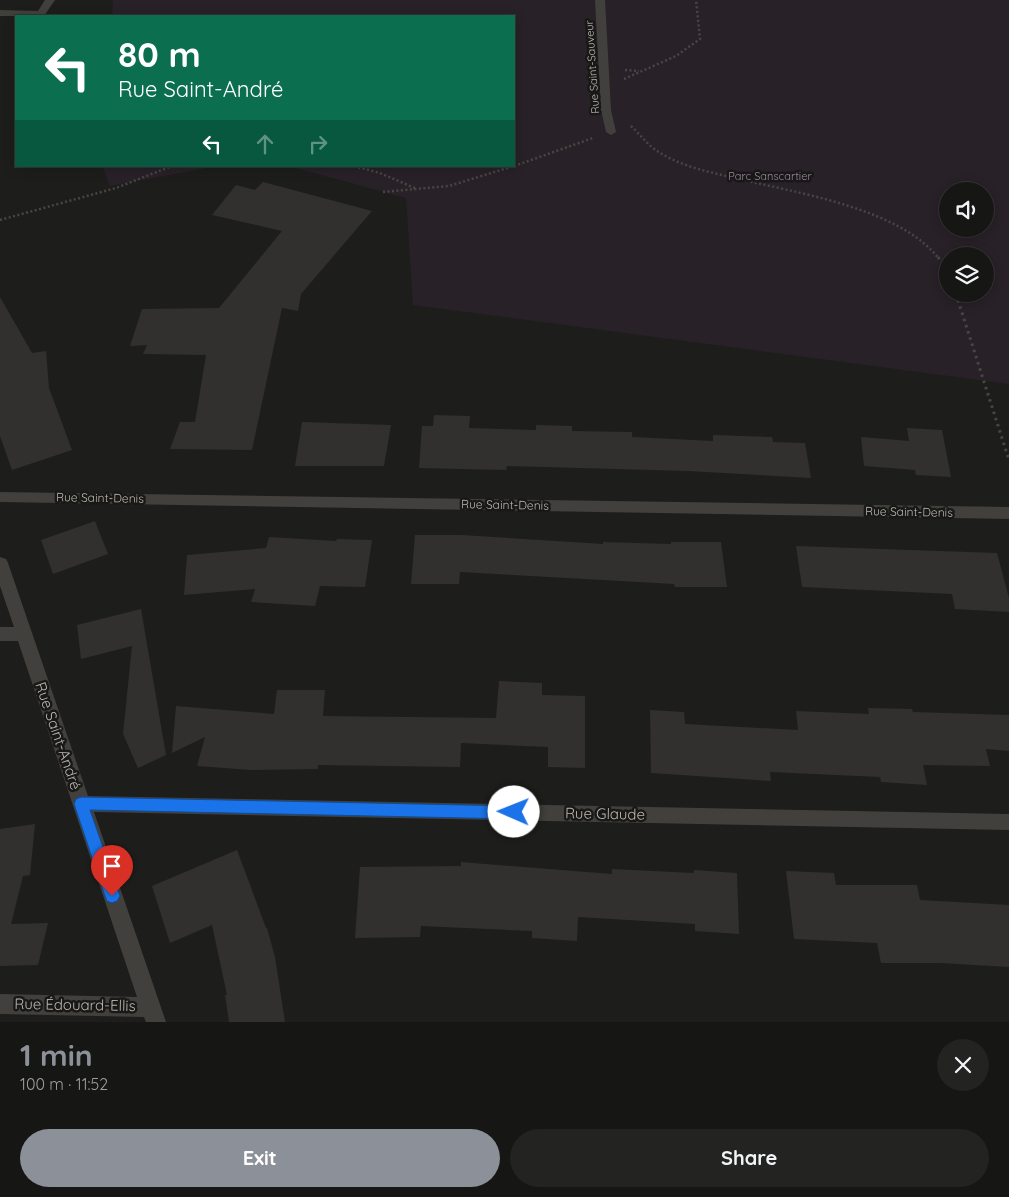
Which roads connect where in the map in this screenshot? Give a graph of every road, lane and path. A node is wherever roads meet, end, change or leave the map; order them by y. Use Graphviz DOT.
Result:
graph roads {
  1 [pos="50,0"];
  2 [pos="600,0"];
  3 [pos="696,0"];
  4 [pos="0,13"];
  5 [pos="621,82"];
  6 [pos="629,124"];
  7 [pos="611,132"];
  8 [pos="515,166"];
  9 [pos="169,167"];
  10 [pos="358,167"];
  11 [pos="511,167"];
  12 [pos="420,190"];
  13 [pos="383,192"];
  14 [pos="0,220"];
  15 [pos="939,258"];
  16 [pos="959,302"];
  17 [pos="1009,460"];
  18 [pos="0,497"];
  19 [pos="1009,513"];
  20 [pos="0,562"];
  21 [pos="0,634"];
  22 [pos="23,634"];
  23 [pos="81,804"];
  24 [pos="1009,822"];
  25 [pos="0,1004"];
  26 [pos="153,1014"];
  1 -- 4 [label="street"];
  2 -- 7 [label="street, Rue Saint-Sauveur"];
  3 -- 5 [label="path"];
  6 -- 15 [label="path"];
  7 -- 8 [label="path"];
  9 -- 14 [label="path"];
  10 -- 12 [label="path"];
  11 -- 12 [label="path"];
  12 -- 13 [label="path"];
  16 -- 17 [label="path"];
  18 -- 19 [label="street, Rue Saint-Denis"];
  20 -- 22 [label="street, Rue Saint-André"];
  21 -- 22 [label="street"];
  22 -- 23 [label="street, Rue Saint-André"];
  23 -- 24 [label="street, Rue Glaude"];
  23 -- 26 [label="street, Rue Saint-André"];
  25 -- 26 [label="street, Rue Édouard-Ellis"];
}
